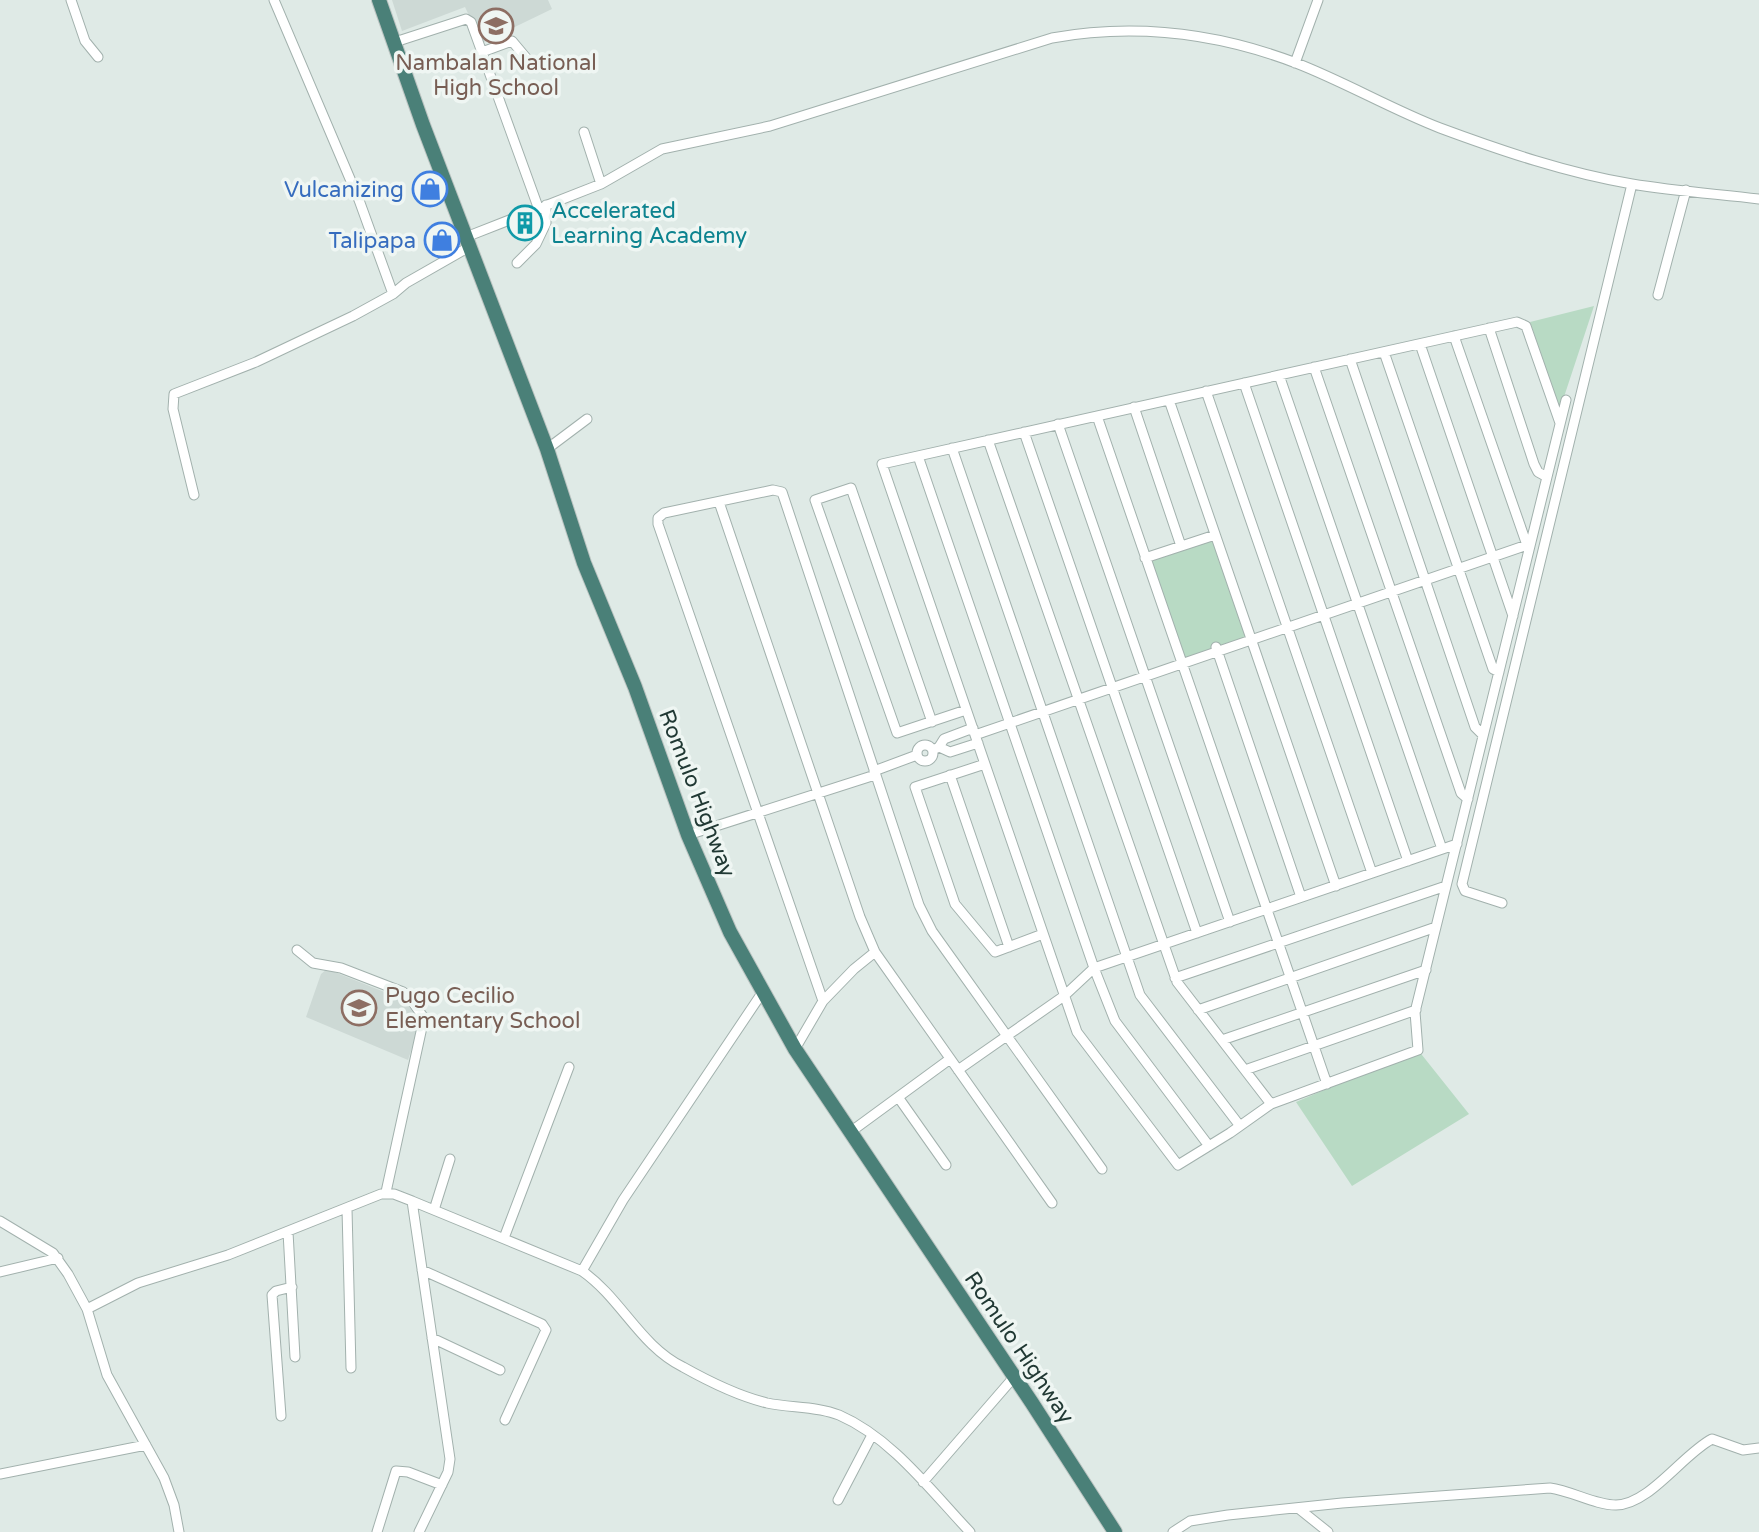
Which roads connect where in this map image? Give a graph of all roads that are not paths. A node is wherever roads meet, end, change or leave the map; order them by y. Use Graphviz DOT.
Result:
graph roads {
  1 [pos="71,0"];
  2 [pos="274,0"];
  3 [pos="379,0"];
  4 [pos="1318,0"];
  5 [pos="395,42"];
  6 [pos="482,52"];
  7 [pos="98,57"];
  8 [pos="1295,63"];
  9 [pos="533,66"];
  10 [pos="584,132"];
  11 [pos="601,184"];
  12 [pos="1632,184"];
  13 [pos="1686,190"];
  14 [pos="1759,199"];
  15 [pos="542,206"];
  16 [pos="467,242"];
  17 [pos="517,263"];
  18 [pos="393,294"];
  19 [pos="1658,295"];
  20 [pos="1489,328"];
  21 [pos="1454,336"];
  22 [pos="1420,344"];
  23 [pos="1384,352"];
  24 [pos="1350,359"];
  25 [pos="1314,367"];
  26 [pos="1279,375"];
  27 [pos="1244,383"];
  28 [pos="1206,391"];
  29 [pos="1169,400"];
  30 [pos="1566,400"];
  31 [pos="1134,407"];
  32 [pos="1097,416"];
  33 [pos="587,419"];
  34 [pos="1560,423"];
  35 [pos="1058,424"];
  36 [pos="1024,432"];
  37 [pos="988,440"];
  38 [pos="952,448"];
  39 [pos="547,449"];
  40 [pos="918,456"];
  41 [pos="1547,477"];
  42 [pos="194,495"];
  43 [pos="719,502"];
  44 [pos="1215,535"];
  45 [pos="1181,546"];
  46 [pos="1529,547"];
  47 [pos="1493,557"];
  48 [pos="1145,558"];
  49 [pos="1459,569"];
  50 [pos="1425,580"];
  51 [pos="1392,592"];
  52 [pos="1357,604"];
  53 [pos="1324,615"];
  54 [pos="1513,616"];
  55 [pos="1288,628"];
  56 [pos="1252,640"];
  57 [pos="1217,649"];
  58 [pos="1182,664"];
  59 [pos="1499,672"];
  60 [pos="1146,677"];
  61 [pos="1113,688"];
  62 [pos="1078,700"];
  63 [pos="966,710"];
  64 [pos="1043,712"];
  65 [pos="932,722"];
  66 [pos="1010,723"];
  67 [pos="975,735"];
  68 [pos="1483,735"];
  69 [pos="936,748"];
  70 [pos="985,764"];
  71 [pos="875,773"];
  72 [pos="950,775"];
  73 [pos="817,793"];
  74 [pos="1468,799"];
  75 [pos="756,813"];
  76 [pos="688,835"];
  77 [pos="1457,844"];
  78 [pos="1442,849"];
  79 [pos="1408,861"];
  80 [pos="1372,873"];
  81 [pos="1336,886"];
  82 [pos="1446,886"];
  83 [pos="1301,897"];
  84 [pos="1502,903"];
  85 [pos="1266,909"];
  86 [pos="1230,922"];
  87 [pos="1436,927"];
  88 [pos="1197,933"];
  89 [pos="1043,934"];
  90 [pos="1278,943"];
  91 [pos="1162,945"];
  92 [pos="1009,947"];
  93 [pos="297,950"];
  94 [pos="875,952"];
  95 [pos="1127,957"];
  96 [pos="1094,968"];
  97 [pos="1426,970"];
  98 [pos="1175,978"];
  99 [pos="1290,978"];
  100 [pos="762,993"];
  101 [pos="1064,996"];
  102 [pos="823,1001"];
  103 [pos="1198,1010"];
  104 [pos="1416,1010"];
  105 [pos="1302,1012"];
  106 [pos="1008,1034"];
  107 [pos="1222,1040"];
  108 [pos="1313,1046"];
  109 [pos="795,1049"];
  110 [pos="950,1059"];
  111 [pos="569,1067"];
  112 [pos="958,1070"];
  113 [pos="1245,1070"];
  114 [pos="1327,1084"];
  115 [pos="898,1097"];
  116 [pos="1271,1104"];
  117 [pos="1240,1126"];
  118 [pos="849,1133"];
  119 [pos="1209,1146"];
  120 [pos="450,1159"];
  121 [pos="946,1165"];
  122 [pos="1102,1169"];
  123 [pos="386,1192"];
  124 [pos="412,1201"];
  125 [pos="1052,1203"];
  126 [pos="347,1209"];
  127 [pos="434,1210"];
  128 [pos="0,1221"];
  129 [pos="288,1232"];
  130 [pos="504,1238"];
  131 [pos="58,1258"];
  132 [pos="422,1270"];
  133 [pos="582,1271"];
  134 [pos="0,1272"];
  135 [pos="292,1287"];
  136 [pos="87,1309"];
  137 [pos="432,1338"];
  138 [pos="295,1357"];
  139 [pos="351,1368"];
  140 [pos="500,1370"];
  141 [pos="1014,1377"];
  142 [pos="281,1416"];
  143 [pos="505,1420"];
  144 [pos="872,1435"];
  145 [pos="146,1445"];
  146 [pos="1759,1448"];
  147 [pos="0,1474"];
  148 [pos="923,1482"];
  149 [pos="442,1485"];
  150 [pos="838,1500"];
  151 [pos="1298,1508"];
  152 [pos="179,1532"];
  153 [pos="377,1532"];
  154 [pos="419,1532"];
  155 [pos="970,1532"];
  156 [pos="1115,1532"];
  157 [pos="1173,1532"];
  158 [pos="1328,1532"];
  1 -- 7 [label="street"];
  2 -- 18 [label="street"];
  3 -- 5 [label="highway, Romulo Highway"];
  4 -- 8 [label="street"];
  5 -- 6 [label="street"];
  5 -- 16 [label="highway, Romulo Highway"];
  6 -- 9 [label="street"];
  6 -- 15 [label="street"];
  8 -- 11 [label="street"];
  8 -- 12 [label="street"];
  10 -- 11 [label="street"];
  11 -- 15 [label="street"];
  12 -- 13 [label="street"];
  12 -- 84 [label="street"];
  13 -- 14 [label="street"];
  13 -- 19 [label="street"];
  15 -- 16 [label="street"];
  15 -- 17 [label="street"];
  16 -- 18 [label="street"];
  16 -- 39 [label="highway, Romulo Highway"];
  18 -- 42 [label="street"];
  20 -- 21 [label="street"];
  20 -- 34 [label="street"];
  20 -- 41 [label="street"];
  21 -- 22 [label="street"];
  21 -- 46 [label="street"];
  22 -- 23 [label="street"];
  22 -- 47 [label="street"];
  23 -- 24 [label="street"];
  23 -- 49 [label="street"];
  24 -- 25 [label="street"];
  24 -- 50 [label="street"];
  25 -- 26 [label="street"];
  25 -- 51 [label="street"];
  26 -- 27 [label="street"];
  26 -- 52 [label="street"];
  27 -- 28 [label="street"];
  27 -- 53 [label="street"];
  28 -- 29 [label="street"];
  28 -- 55 [label="street"];
  29 -- 31 [label="street"];
  29 -- 44 [label="street"];
  30 -- 34 [label="street"];
  31 -- 32 [label="street"];
  31 -- 45 [label="street"];
  32 -- 35 [label="street"];
  32 -- 48 [label="street"];
  33 -- 39 [label="street"];
  34 -- 41 [label="street"];
  35 -- 36 [label="street"];
  35 -- 60 [label="street"];
  36 -- 37 [label="street"];
  36 -- 61 [label="street"];
  37 -- 38 [label="street"];
  37 -- 62 [label="street"];
  38 -- 40 [label="street"];
  38 -- 64 [label="street"];
  39 -- 76 [label="highway, Romulo Highway"];
  40 -- 63 [label="street"];
  40 -- 66 [label="street"];
  41 -- 46 [label="street"];
  43 -- 71 [label="street"];
  43 -- 73 [label="street"];
  43 -- 75 [label="street"];
  44 -- 45 [label="street"];
  44 -- 56 [label="street"];
  45 -- 48 [label="street"];
  46 -- 47 [label="street"];
  46 -- 54 [label="street"];
  47 -- 49 [label="street"];
  47 -- 54 [label="street"];
  48 -- 58 [label="street"];
  49 -- 50 [label="street"];
  49 -- 59 [label="street"];
  50 -- 51 [label="street"];
  50 -- 68 [label="street"];
  51 -- 52 [label="street"];
  51 -- 74 [label="street"];
  52 -- 53 [label="street"];
  52 -- 78 [label="street"];
  53 -- 55 [label="street"];
  53 -- 79 [label="street"];
  54 -- 59 [label="street"];
  55 -- 56 [label="street"];
  55 -- 80 [label="street"];
  56 -- 57 [label="street"];
  56 -- 81 [label="street"];
  57 -- 58 [label="street"];
  57 -- 83 [label="street"];
  58 -- 60 [label="street"];
  58 -- 85 [label="street"];
  59 -- 68 [label="street"];
  60 -- 61 [label="street"];
  60 -- 86 [label="street"];
  61 -- 62 [label="street"];
  61 -- 88 [label="street"];
  62 -- 64 [label="street"];
  62 -- 91 [label="street"];
  63 -- 65 [label="street"];
  63 -- 67 [label="street"];
  64 -- 66 [label="street"];
  64 -- 95 [label="street"];
  65 -- 65 [label="street"];
  66 -- 67 [label="street"];
  66 -- 96 [label="street"];
  67 -- 69 [label="street"];
  67 -- 69 [label="street"];
  67 -- 70 [label="street"];
  68 -- 74 [label="street"];
  69 -- 71 [label="street"];
  70 -- 72 [label="street"];
  70 -- 89 [label="street"];
  71 -- 73 [label="street"];
  71 -- 106 [label="street"];
  72 -- 92 [label="street"];
  72 -- 92 [label="street"];
  73 -- 75 [label="street"];
  73 -- 94 [label="street"];
  74 -- 77 [label="street"];
  75 -- 76 [label="street"];
  75 -- 102 [label="street"];
  76 -- 100 [label="highway, Romulo Highway"];
  77 -- 78 [label="street"];
  77 -- 82 [label="street"];
  78 -- 79 [label="street"];
  79 -- 80 [label="street"];
  80 -- 81 [label="street"];
  81 -- 83 [label="street"];
  82 -- 87 [label="street"];
  82 -- 90 [label="street"];
  83 -- 85 [label="street"];
  85 -- 86 [label="street"];
  85 -- 90 [label="street"];
  86 -- 88 [label="street"];
  87 -- 97 [label="street"];
  87 -- 99 [label="street"];
  88 -- 91 [label="street"];
  89 -- 92 [label="street"];
  89 -- 101 [label="street"];
  90 -- 98 [label="street"];
  90 -- 99 [label="street"];
  91 -- 95 [label="street"];
  91 -- 98 [label="street"];
  93 -- 123 [label="street"];
  94 -- 102 [label="street"];
  94 -- 110 [label="street"];
  95 -- 96 [label="street"];
  95 -- 117 [label="street"];
  96 -- 101 [label="street"];
  96 -- 119 [label="street"];
  97 -- 104 [label="street"];
  97 -- 105 [label="street"];
  98 -- 103 [label="street"];
  99 -- 103 [label="street"];
  99 -- 105 [label="street"];
  100 -- 109 [label="highway, Romulo Highway"];
  100 -- 133 [label="street"];
  101 -- 106 [label="street"];
  101 -- 119 [label="street"];
  102 -- 109 [label="street"];
  103 -- 107 [label="street"];
  104 -- 108 [label="street"];
  104 -- 114 [label="street"];
  105 -- 107 [label="street"];
  105 -- 108 [label="street"];
  106 -- 112 [label="street"];
  106 -- 122 [label="street"];
  107 -- 113 [label="street"];
  108 -- 113 [label="street"];
  108 -- 114 [label="street"];
  109 -- 118 [label="highway, Romulo Highway"];
  110 -- 112 [label="street"];
  110 -- 115 [label="street"];
  111 -- 130 [label="street"];
  112 -- 125 [label="street"];
  113 -- 116 [label="street"];
  114 -- 116 [label="street"];
  115 -- 118 [label="street"];
  115 -- 121 [label="street"];
  116 -- 117 [label="street"];
  117 -- 119 [label="street"];
  118 -- 141 [label="highway, Romulo Highway"];
  120 -- 127 [label="street"];
  123 -- 124 [label="street"];
  123 -- 126 [label="street"];
  124 -- 127 [label="street"];
  124 -- 132 [label="street"];
  126 -- 129 [label="street"];
  126 -- 139 [label="street"];
  127 -- 130 [label="street"];
  128 -- 131 [label="street"];
  129 -- 135 [label="street"];
  129 -- 136 [label="street"];
  130 -- 133 [label="street"];
  131 -- 134 [label="street"];
  131 -- 136 [label="street"];
  132 -- 137 [label="street"];
  132 -- 143 [label="street"];
  133 -- 144 [label="street"];
  135 -- 138 [label="street"];
  135 -- 142 [label="street"];
  136 -- 145 [label="street"];
  137 -- 140 [label="street"];
  137 -- 149 [label="street"];
  141 -- 148 [label="street"];
  141 -- 156 [label="highway, Romulo Highway"];
  144 -- 148 [label="street"];
  144 -- 150 [label="street"];
  145 -- 147 [label="street"];
  145 -- 152 [label="street"];
  146 -- 151 [label="street"];
  148 -- 155 [label="street"];
  149 -- 153 [label="street"];
  149 -- 154 [label="street"];
  151 -- 157 [label="street"];
  151 -- 158 [label="street"];
}
